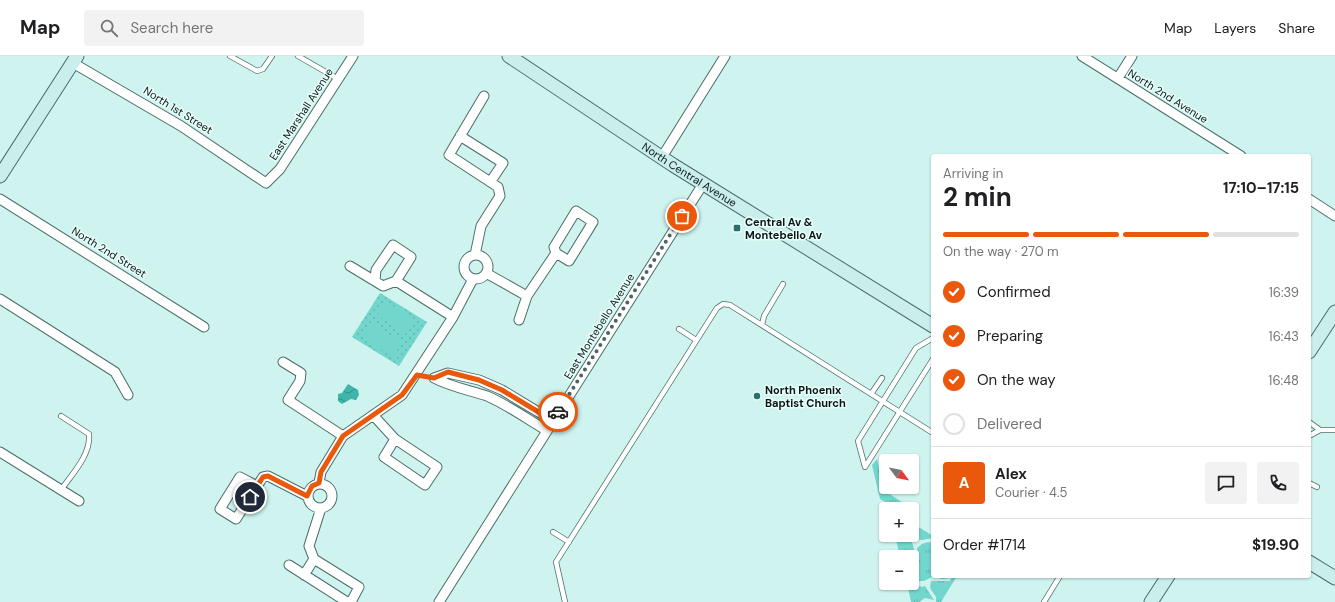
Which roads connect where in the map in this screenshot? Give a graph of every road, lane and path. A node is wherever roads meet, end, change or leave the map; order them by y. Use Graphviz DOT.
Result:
graph roads {
  1 [pos="230,56"];
  2 [pos="272,56"];
  3 [pos="298,56"];
  4 [pos="353,56"];
  5 [pos="509,56"];
  6 [pos="726,56"];
  7 [pos="1082,56"];
  8 [pos="1132,56"];
  9 [pos="75,59"];
  10 [pos="523,60"];
  11 [pos="1118,78"];
  12 [pos="338,79"];
  13 [pos="484,96"];
  14 [pos="460,136"];
  15 [pos="1238,154"];
  16 [pos="662,158"];
  17 [pos="0,176"];
  18 [pos="491,181"];
  19 [pos="266,183"];
  20 [pos="703,184"];
  21 [pos="0,199"];
  22 [pos="1311,200"];
  23 [pos="1335,216"];
  24 [pos="556,253"];
  25 [pos="475,255"];
  26 [pos="350,266"];
  27 [pos="486,273"];
  28 [pos="473,279"];
  29 [pos="375,280"];
  30 [pos="396,281"];
  31 [pos="783,284"];
  32 [pos="527,296"];
  33 [pos="0,299"];
  34 [pos="1335,312"];
  35 [pos="453,317"];
  36 [pos="520,320"];
  37 [pos="762,325"];
  38 [pos="931,325"];
  39 [pos="204,327"];
  40 [pos="679,329"];
  41 [pos="931,339"];
  42 [pos="696,340"];
  43 [pos="1311,349"];
  44 [pos="283,362"];
  45 [pos="931,362"];
  46 [pos="417,375"];
  47 [pos="434,378"];
  48 [pos="882,378"];
  49 [pos="871,394"];
  50 [pos="128,395"];
  51 [pos="883,402"];
  52 [pos="900,412"];
  53 [pos="373,415"];
  54 [pos="61,416"];
  55 [pos="553,419"];
  56 [pos="1311,423"];
  57 [pos="546,430"];
  58 [pos="1320,430"];
  59 [pos="1335,430"];
  60 [pos="931,432"];
  61 [pos="1311,435"];
  62 [pos="343,436"];
  63 [pos="395,439"];
  64 [pos="0,452"];
  65 [pos="319,483"];
  66 [pos="1311,484"];
  67 [pos="257,486"];
  68 [pos="1316,487"];
  69 [pos="61,490"];
  70 [pos="307,496"];
  71 [pos="79,502"];
  72 [pos="320,508"];
  73 [pos="553,532"];
  74 [pos="569,542"];
  75 [pos="314,558"];
  76 [pos="1311,563"];
  77 [pos="289,565"];
  78 [pos="304,575"];
  79 [pos="1059,578"];
  80 [pos="1167,578"];
  81 [pos="1335,578"];
  82 [pos="347,602"];
  83 [pos="351,602"];
  84 [pos="439,602"];
  85 [pos="565,602"];
  86 [pos="1044,602"];
  87 [pos="1151,602"];
  1 -- 2 [label="lane"];
  3 -- 12 [label="lane"];
  4 -- 12 [label="street, East Marshall Avenue"];
  5 -- 10 [label="main road, North Central Avenue"];
  6 -- 16 [label="street"];
  7 -- 11 [label="street, North 2nd Avenue"];
  8 -- 11 [label="street"];
  9 -- 17 [label="main road"];
  9 -- 19 [label="street, North 1st Street"];
  10 -- 16 [label="main road, North Central Avenue"];
  11 -- 15 [label="street, North 2nd Avenue"];
  12 -- 19 [label="street, East Marshall Avenue"];
  13 -- 14 [label="street"];
  14 -- 18 [label="street"];
  14 -- 18 [label="street"];
  16 -- 20 [label="main road, North Central Avenue"];
  18 -- 25 [label="street"];
  20 -- 38 [label="main road, North Central Avenue"];
  20 -- 55 [label="street, East Montebello Avenue"];
  21 -- 39 [label="street, North 2nd Street"];
  22 -- 23 [label="street"];
  24 -- 24 [label="street"];
  24 -- 32 [label="street"];
  25 -- 27 [label="street"];
  25 -- 28 [label="street"];
  26 -- 29 [label="street"];
  27 -- 28 [label="street"];
  27 -- 32 [label="street"];
  28 -- 35 [label="street"];
  29 -- 30 [label="street"];
  29 -- 30 [label="street"];
  30 -- 35 [label="street"];
  31 -- 37 [label="lane"];
  32 -- 36 [label="street"];
  33 -- 50 [label="street"];
  34 -- 43 [label="main road"];
  35 -- 46 [label="street"];
  37 -- 42 [label="lane"];
  37 -- 49 [label="lane"];
  40 -- 42 [label="lane"];
  41 -- 51 [label="lane"];
  42 -- 74 [label="lane"];
  44 -- 62 [label="street"];
  45 -- 52 [label="lane"];
  46 -- 47 [label="street"];
  46 -- 53 [label="street"];
  47 -- 55 [label="street"];
  47 -- 57 [label="street"];
  48 -- 49 [label="lane"];
  49 -- 51 [label="lane"];
  51 -- 52 [label="lane"];
  51 -- 52 [label="lane"];
  52 -- 60 [label="lane"];
  53 -- 62 [label="street"];
  53 -- 63 [label="street"];
  54 -- 69 [label="lane"];
  55 -- 57 [label="street, East Montebello Avenue"];
  56 -- 58 [label="lane"];
  57 -- 84 [label="street, East Montebello Avenue"];
  58 -- 59 [label="lane"];
  58 -- 61 [label="lane"];
  62 -- 65 [label="street"];
  63 -- 63 [label="street"];
  64 -- 69 [label="street"];
  65 -- 70 [label="street"];
  65 -- 72 [label="street"];
  66 -- 68 [label="lane"];
  67 -- 67 [label="street"];
  67 -- 70 [label="street"];
  69 -- 71 [label="street"];
  70 -- 72 [label="street"];
  72 -- 75 [label="street"];
  73 -- 74 [label="lane"];
  74 -- 85 [label="lane"];
  75 -- 78 [label="street"];
  75 -- 83 [label="street"];
  76 -- 81 [label="main road"];
  77 -- 78 [label="street"];
  78 -- 82 [label="street"];
  79 -- 86 [label="lane"];
  80 -- 87 [label="main road"];
}
